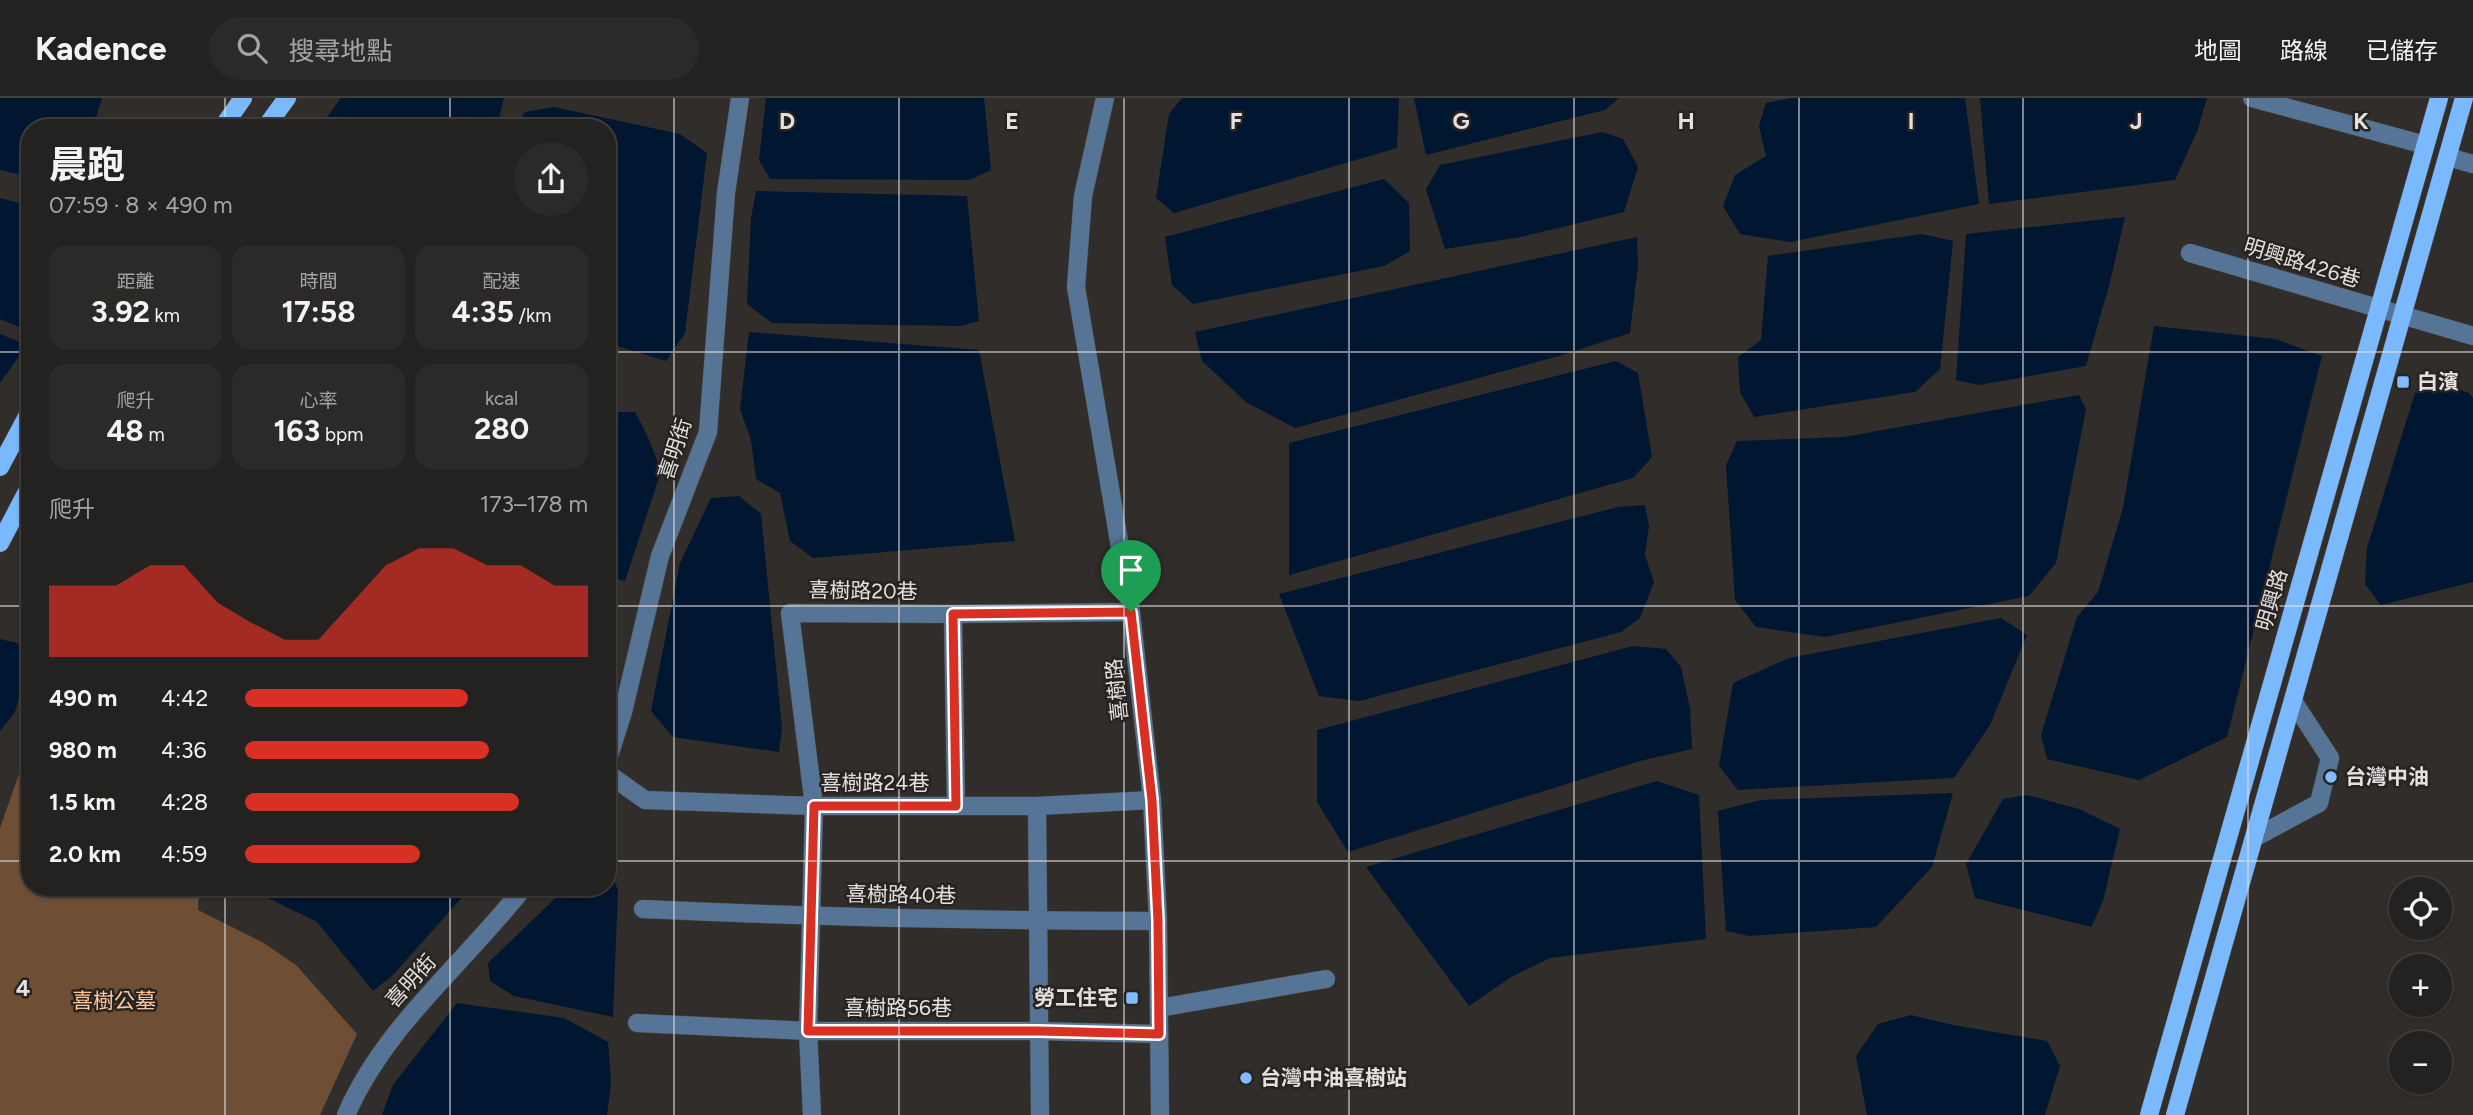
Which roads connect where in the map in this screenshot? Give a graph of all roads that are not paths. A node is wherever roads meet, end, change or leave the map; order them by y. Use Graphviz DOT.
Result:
graph roads {
  1 [pos="243,98"];
  2 [pos="287,98"];
  3 [pos="740,98"];
  4 [pos="1105,98"];
  5 [pos="2252,98"];
  6 [pos="2439,98"];
  7 [pos="2464,98"];
  8 [pos="228,119"];
  9 [pos="272,119"];
  10 [pos="2425,145"];
  11 [pos="2448,157"];
  12 [pos="2473,164"];
  13 [pos="2190,253"];
  14 [pos="2378,309"];
  15 [pos="2402,317"];
  16 [pos="2473,336"];
  17 [pos="21,428"];
  18 [pos="0,467"];
  19 [pos="21,503"];
  20 [pos="0,543"];
  21 [pos="1131,612"];
  22 [pos="953,614"];
  23 [pos="2293,701"];
  24 [pos="616,734"];
  25 [pos="616,779"];
  26 [pos="1152,800"];
  27 [pos="814,806"];
  28 [pos="956,806"];
  29 [pos="1037,806"];
  30 [pos="2254,838"];
  31 [pos="516,896"];
  32 [pos="643,909"];
  33 [pos="810,916"];
  34 [pos="1038,921"];
  35 [pos="1158,921"];
  36 [pos="1326,979"];
  37 [pos="1159,1008"];
  38 [pos="637,1023"];
  39 [pos="808,1031"];
  40 [pos="1038,1031"];
  41 [pos="1159,1034"];
  42 [pos="346,1115"];
  43 [pos="812,1115"];
  44 [pos="1040,1115"];
  45 [pos="1160,1115"];
  46 [pos="2149,1115"];
  47 [pos="2175,1115"];
  1 -- 8 [label="main road"];
  2 -- 9 [label="main road"];
  3 -- 24 [label="street, 喜明街"];
  4 -- 21 [label="street, 喜樹路"];
  5 -- 10 [label="street"];
  6 -- 10 [label="main road, 明興路"];
  7 -- 11 [label="main road"];
  10 -- 14 [label="main road, 明興路"];
  11 -- 12 [label="street"];
  11 -- 15 [label="main road"];
  13 -- 14 [label="street, 明興路426巷"];
  14 -- 15 [label="street, 明興路426巷"];
  14 -- 46 [label="main road, 明興路"];
  15 -- 16 [label="street, 明興路426巷"];
  15 -- 23 [label="main road"];
  17 -- 18 [label="main road"];
  19 -- 20 [label="main road"];
  21 -- 22 [label="street, 喜樹路20巷"];
  21 -- 26 [label="street, 喜樹路"];
  22 -- 27 [label="street, 喜樹路20巷"];
  22 -- 28 [label="street"];
  23 -- 30 [label="main road"];
  23 -- 30 [label="street"];
  25 -- 27 [label="street, 喜樹路24巷"];
  26 -- 29 [label="street, 喜樹路24巷"];
  26 -- 35 [label="street, 喜樹路"];
  27 -- 28 [label="street, 喜樹路24巷"];
  27 -- 33 [label="street"];
  28 -- 29 [label="street, 喜樹路24巷"];
  29 -- 34 [label="street"];
  30 -- 47 [label="main road"];
  31 -- 42 [label="street, 喜明街"];
  32 -- 33 [label="street, 喜樹路40巷"];
  33 -- 34 [label="street, 喜樹路40巷"];
  33 -- 39 [label="street"];
  34 -- 35 [label="street, 喜樹路40巷"];
  34 -- 40 [label="street"];
  35 -- 37 [label="street, 喜樹路"];
  36 -- 37 [label="street"];
  37 -- 41 [label="street, 喜樹路"];
  38 -- 39 [label="street, 喜樹路56巷"];
  39 -- 40 [label="street, 喜樹路56巷"];
  39 -- 43 [label="street"];
  40 -- 41 [label="street, 喜樹路56巷"];
  40 -- 44 [label="street"];
  41 -- 45 [label="street, 喜樹路"];
}
